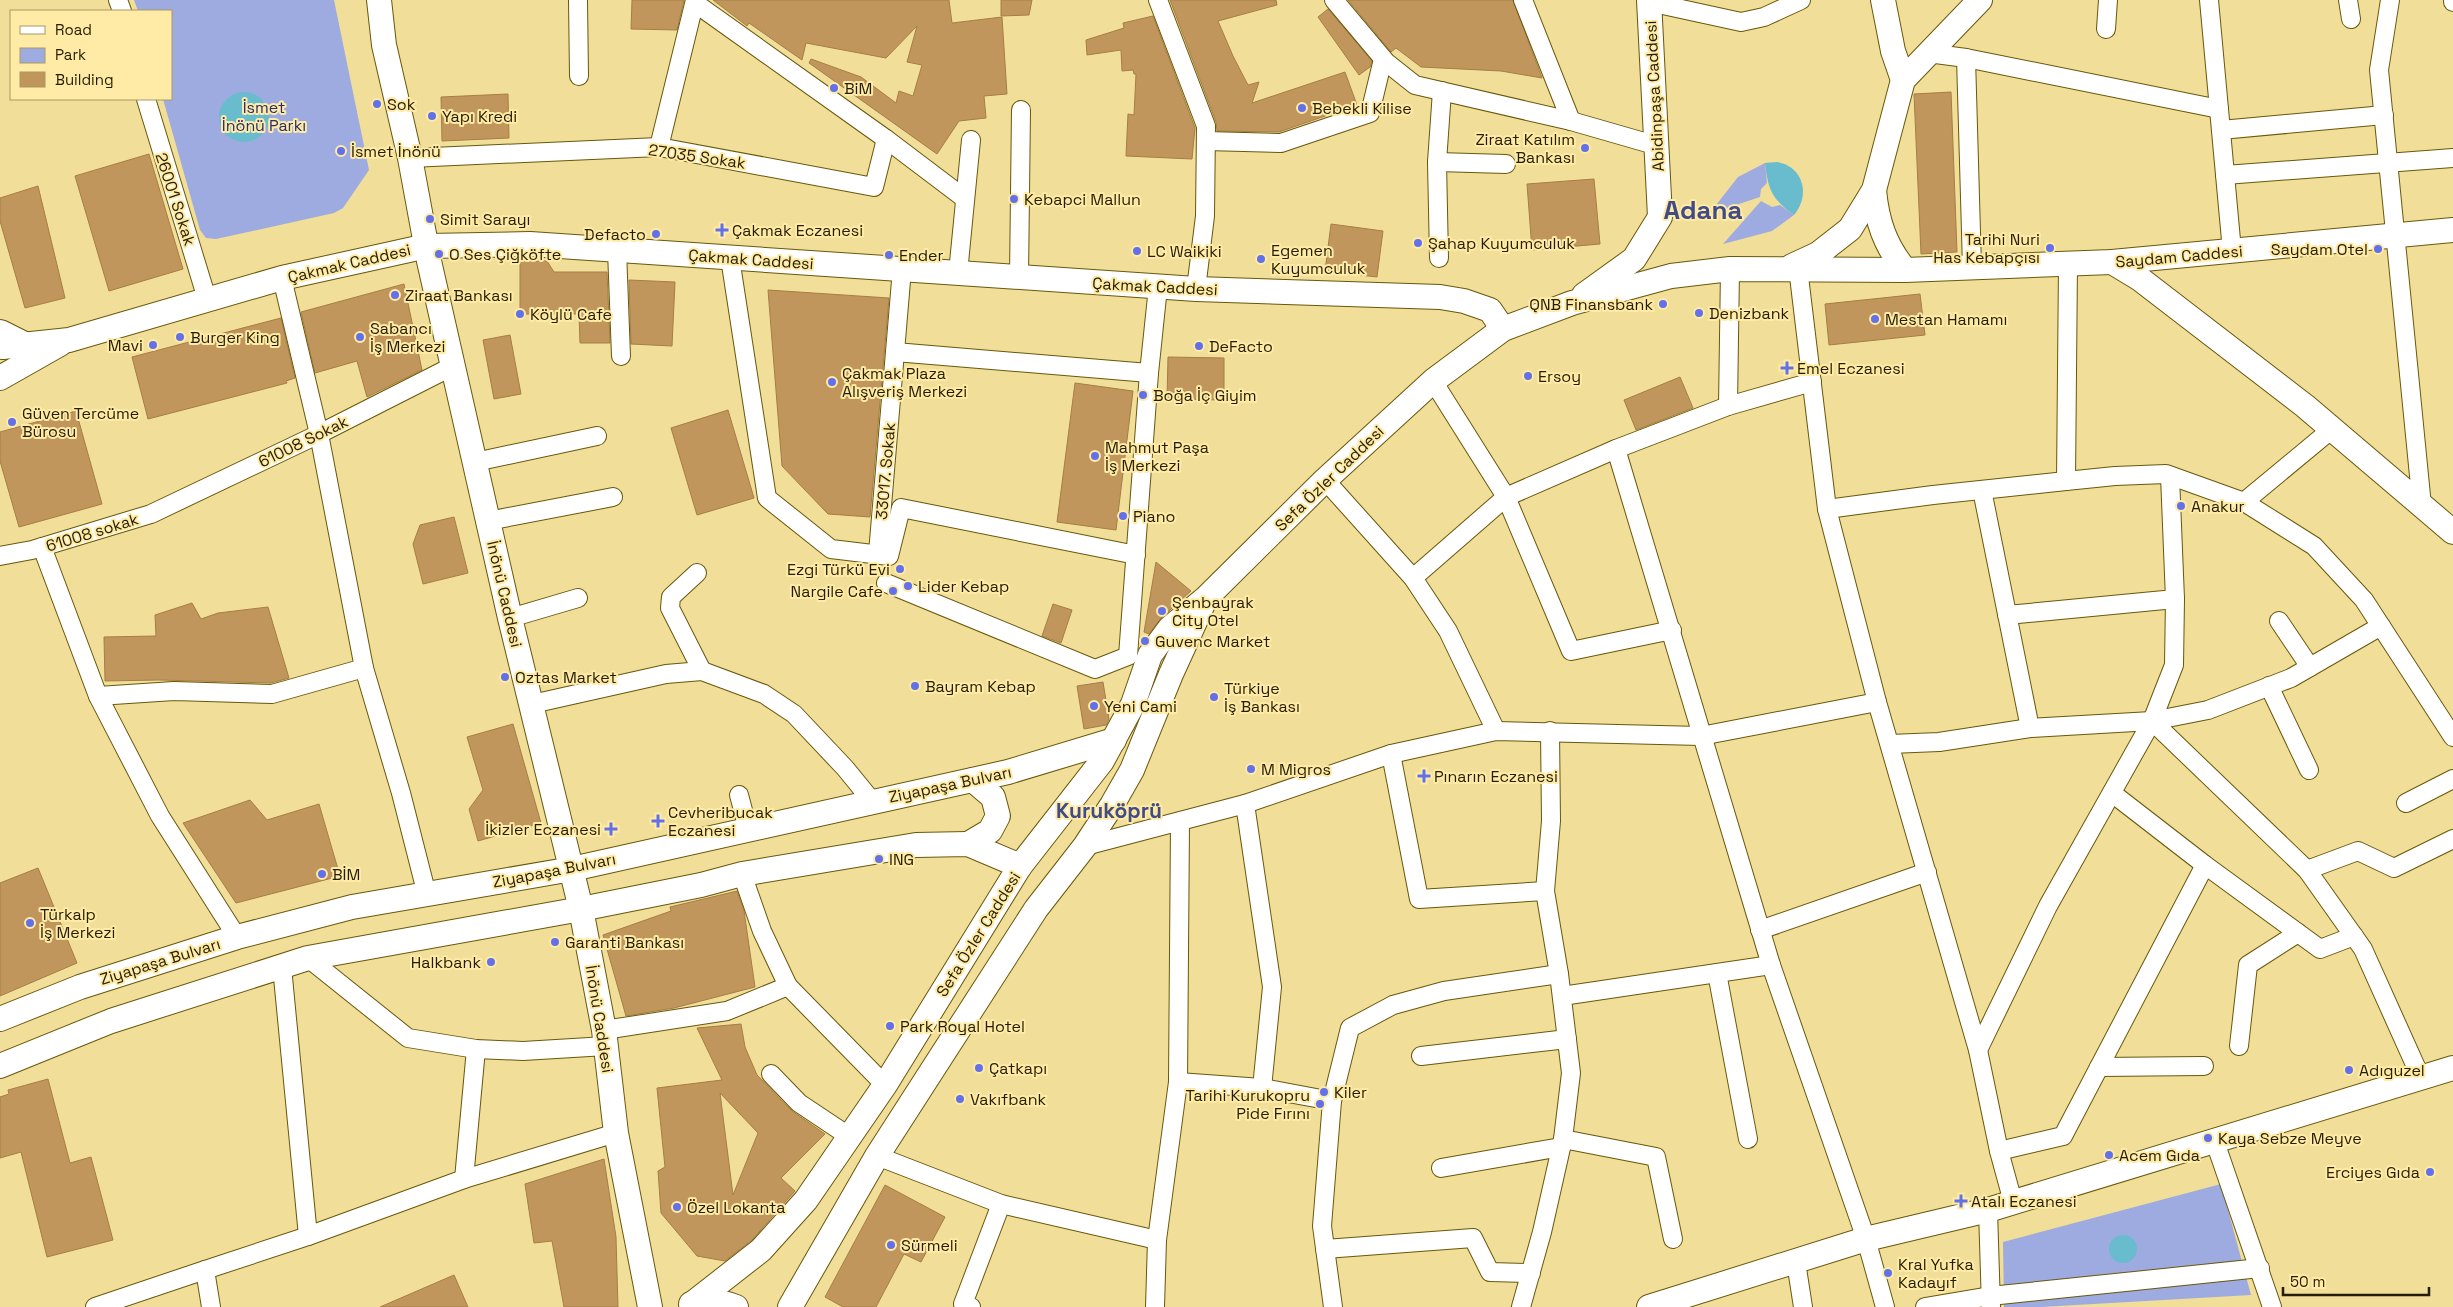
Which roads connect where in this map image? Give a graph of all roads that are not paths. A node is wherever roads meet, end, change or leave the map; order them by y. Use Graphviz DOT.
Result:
graph roads {
  1 [pos="379,0"];
  2 [pos="578,0"];
  3 [pos="1158,0"];
  4 [pos="1334,0"];
  5 [pos="1523,0"];
  6 [pos="1801,0"];
  7 [pos="1883,0"];
  8 [pos="1980,0"];
  9 [pos="2108,0"];
  10 [pos="2210,0"];
  11 [pos="2348,0"];
  12 [pos="2390,0"];
  13 [pos="1649,1"];
  14 [pos="695,2"];
  15 [pos="2351,19"];
  16 [pos="2106,29"];
  17 [pos="1928,53"];
  18 [pos="1966,58"];
  19 [pos="1383,59"];
  20 [pos="579,76"];
  21 [pos="1903,80"];
  22 [pos="1442,91"];
  23 [pos="146,100"];
  24 [pos="2219,109"];
  25 [pos="1021,110"];
  26 [pos="2384,115"];
  27 [pos="1571,121"];
  28 [pos="2221,130"];
  29 [pos="886,139"];
  30 [pos="971,140"];
  31 [pos="1206,141"];
  32 [pos="1658,146"];
  33 [pos="659,147"];
  34 [pos="410,158"];
  35 [pos="2453,158"];
  36 [pos="1438,162"];
  37 [pos="1506,164"];
  38 [pos="2389,164"];
  39 [pos="2225,176"];
  40 [pos="1874,190"];
  41 [pos="964,198"];
  42 [pos="2453,230"];
  43 [pos="2395,236"];
  44 [pos="427,246"];
  45 [pos="617,250"];
  46 [pos="2232,251"];
  47 [pos="730,258"];
  48 [pos="1439,258"];
  49 [pos="2112,262"];
  50 [pos="2068,264"];
  51 [pos="1972,267"];
  52 [pos="1792,268"];
  53 [pos="902,269"];
  54 [pos="1730,269"];
  55 [pos="1905,270"];
  56 [pos="958,273"];
  57 [pos="1019,277"];
  58 [pos="282,278"];
  59 [pos="1158,287"];
  60 [pos="1196,290"];
  61 [pos="207,299"];
  62 [pos="1572,303"];
  63 [pos="1503,329"];
  64 [pos="69,340"];
  65 [pos="7,342"];
  66 [pos="895,352"];
  67 [pos="621,356"];
  68 [pos="453,366"];
  69 [pos="1149,373"];
  70 [pos="0,378"];
  71 [pos="1433,381"];
  72 [pos="1812,382"];
  73 [pos="1728,406"];
  74 [pos="2332,429"];
  75 [pos="319,434"];
  76 [pos="597,436"];
  77 [pos="1616,449"];
  78 [pos="475,462"];
  79 [pos="2170,476"];
  80 [pos="1325,480"];
  81 [pos="2066,481"];
  82 [pos="1982,490"];
  83 [pos="613,497"];
  84 [pos="1506,497"];
  85 [pos="2244,502"];
  86 [pos="2422,506"];
  87 [pos="1827,509"];
  88 [pos="151,514"];
  89 [pos="488,521"];
  90 [pos="2453,532"];
  91 [pos="37,549"];
  92 [pos="878,554"];
  93 [pos="1136,555"];
  94 [pos="0,556"];
  95 [pos="697,573"];
  96 [pos="1413,578"];
  97 [pos="886,583"];
  98 [pos="578,598"];
  99 [pos="1206,598"];
  100 [pos="2175,600"];
  101 [pos="2007,615"];
  102 [pos="510,618"];
  103 [pos="2278,621"];
  104 [pos="2381,626"];
  105 [pos="1672,630"];
  106 [pos="2310,667"];
  107 [pos="364,668"];
  108 [pos="702,671"];
  109 [pos="2269,686"];
  110 [pos="98,696"];
  111 [pos="1877,702"];
  112 [pos="532,704"];
  113 [pos="2152,721"];
  114 [pos="2030,728"];
  115 [pos="1550,731"];
  116 [pos="1496,732"];
  117 [pos="1701,736"];
  118 [pos="2453,737"];
  119 [pos="1114,740"];
  120 [pos="1890,744"];
  121 [pos="1391,754"];
  122 [pos="2309,770"];
  123 [pos="2453,779"];
  124 [pos="973,780"];
  125 [pos="2112,792"];
  126 [pos="739,795"];
  127 [pos="872,801"];
  128 [pos="2406,803"];
  129 [pos="1245,804"];
  130 [pos="1180,823"];
  131 [pos="748,829"];
  132 [pos="2453,839"];
  133 [pos="968,844"];
  134 [pos="1085,846"];
  135 [pos="2205,865"];
  136 [pos="1020,866"];
  137 [pos="572,869"];
  138 [pos="2308,870"];
  139 [pos="1927,872"];
  140 [pos="742,874"];
  141 [pos="1545,890"];
  142 [pos="427,895"];
  143 [pos="581,909"];
  144 [pos="1760,930"];
  145 [pos="2298,933"];
  146 [pos="2354,936"];
  147 [pos="237,937"];
  148 [pos="308,958"];
  149 [pos="1771,965"];
  150 [pos="282,967"];
  151 [pos="1717,973"];
  152 [pos="1559,974"];
  153 [pos="788,986"];
  154 [pos="1562,996"];
  155 [pos="0,1019"];
  156 [pos="605,1038"];
  157 [pos="1567,1039"];
  158 [pos="2239,1046"];
  159 [pos="476,1049"];
  160 [pos="1978,1050"];
  161 [pos="1421,1056"];
  162 [pos="0,1066"];
  163 [pos="2204,1066"];
  164 [pos="2099,1067"];
  165 [pos="2453,1068"];
  166 [pos="771,1074"];
  167 [pos="2422,1078"];
  168 [pos="1178,1082"];
  169 [pos="885,1085"];
  170 [pos="1262,1088"];
  171 [pos="1332,1101"];
  172 [pos="616,1133"];
  173 [pos="850,1137"];
  174 [pos="1748,1139"];
  175 [pos="2215,1142"];
  176 [pos="1562,1143"];
  177 [pos="1999,1151"];
  178 [pos="877,1156"];
  179 [pos="1441,1168"];
  180 [pos="464,1179"];
  181 [pos="2013,1202"];
  182 [pos="1001,1204"];
  183 [pos="1988,1210"];
  184 [pos="308,1236"];
  185 [pos="1866,1238"];
  186 [pos="1673,1239"];
  187 [pos="1157,1240"];
  188 [pos="1325,1249"];
  189 [pos="1796,1262"];
  190 [pos="2260,1268"];
  191 [pos="205,1270"];
  192 [pos="1531,1273"];
  193 [pos="1990,1301"];
  194 [pos="687,1305"];
  195 [pos="95,1307"];
  196 [pos="211,1307"];
  197 [pos="650,1307"];
  198 [pos="736,1307"];
  199 [pos="790,1307"];
  200 [pos="972,1307"];
  201 [pos="1155,1307"];
  202 [pos="1333,1307"];
  203 [pos="1521,1307"];
  204 [pos="1649,1307"];
  205 [pos="1803,1307"];
  206 [pos="1885,1307"];
  207 [pos="1926,1307"];
  208 [pos="2272,1307"];
  1 -- 34 [label="main road, İnönü Caddesi"];
  2 -- 20 [label="street"];
  3 -- 31 [label="street"];
  4 -- 19 [label="street"];
  5 -- 27 [label="street"];
  6 -- 13 [label="street"];
  7 -- 21 [label="main road"];
  8 -- 17 [label="main road"];
  9 -- 16 [label="street"];
  10 -- 24 [label="street"];
  11 -- 15 [label="street"];
  12 -- 26 [label="street"];
  13 -- 32 [label="main road, Abidinpaşa Caddesi"];
  14 -- 29 [label="street"];
  14 -- 33 [label="street"];
  17 -- 18 [label="street"];
  17 -- 21 [label="main road"];
  18 -- 24 [label="street"];
  18 -- 51 [label="street"];
  19 -- 22 [label="street"];
  19 -- 31 [label="street"];
  21 -- 40 [label="main road"];
  22 -- 27 [label="street"];
  22 -- 36 [label="street"];
  23 -- 61 [label="street, 26001 Sokak"];
  24 -- 28 [label="street"];
  25 -- 57 [label="street"];
  26 -- 28 [label="street"];
  26 -- 38 [label="street"];
  27 -- 32 [label="street"];
  28 -- 39 [label="street"];
  29 -- 33 [label="street, 27035 Sokak"];
  29 -- 41 [label="street"];
  30 -- 41 [label="street"];
  31 -- 60 [label="street"];
  32 -- 62 [label="main road, Abidinpaşa Caddesi"];
  33 -- 34 [label="street, 27035 Sokak"];
  34 -- 44 [label="main road, İnönü Caddesi"];
  35 -- 38 [label="street"];
  36 -- 37 [label="street"];
  36 -- 48 [label="street"];
  38 -- 39 [label="street"];
  38 -- 43 [label="street"];
  39 -- 46 [label="street"];
  40 -- 52 [label="main road"];
  40 -- 55 [label="main road"];
  41 -- 56 [label="street"];
  42 -- 43 [label="main road, Saydam Caddesi"];
  43 -- 46 [label="main road, Saydam Caddesi"];
  43 -- 86 [label="street"];
  44 -- 45 [label="main road, Çakmak Caddesi"];
  44 -- 58 [label="main road, Çakmak Caddesi"];
  44 -- 68 [label="main road, İnönü Caddesi"];
  45 -- 47 [label="main road, Çakmak Caddesi"];
  45 -- 67 [label="street"];
  46 -- 49 [label="main road, Saydam Caddesi"];
  47 -- 53 [label="main road, Çakmak Caddesi"];
  47 -- 92 [label="street"];
  49 -- 50 [label="main road, Saydam Caddesi"];
  49 -- 74 [label="main road"];
  50 -- 51 [label="main road, Saydam Caddesi"];
  50 -- 81 [label="street"];
  51 -- 55 [label="main road, Saydam Caddesi"];
  52 -- 54 [label="main road, Saydam Caddesi"];
  52 -- 55 [label="main road, Saydam Caddesi"];
  52 -- 72 [label="street"];
  53 -- 56 [label="main road, Çakmak Caddesi"];
  53 -- 66 [label="street, 33017. Sokak"];
  54 -- 62 [label="main road, Saydam Caddesi"];
  54 -- 73 [label="street"];
  56 -- 57 [label="main road, Çakmak Caddesi"];
  57 -- 59 [label="main road, Çakmak Caddesi"];
  58 -- 61 [label="main road, Çakmak Caddesi"];
  58 -- 75 [label="street"];
  59 -- 60 [label="main road, Çakmak Caddesi"];
  59 -- 69 [label="street"];
  60 -- 63 [label="main road, Çakmak Caddesi"];
  61 -- 64 [label="main road, Çakmak Caddesi"];
  62 -- 63 [label="main road, Sefa Özler Caddesi"];
  63 -- 71 [label="main road, Sefa Özler Caddesi"];
  64 -- 65 [label="main road, Çakmak Caddesi"];
  64 -- 70 [label="main road"];
  66 -- 69 [label="street"];
  66 -- 92 [label="street, 33017. Sokak"];
  68 -- 75 [label="street, 61008 Sokak"];
  68 -- 78 [label="main road, İnönü Caddesi"];
  69 -- 93 [label="street"];
  71 -- 80 [label="main road, Sefa Özler Caddesi"];
  71 -- 84 [label="street"];
  72 -- 73 [label="street"];
  72 -- 87 [label="street"];
  73 -- 77 [label="street"];
  74 -- 85 [label="street"];
  74 -- 86 [label="main road"];
  75 -- 88 [label="street, 61008 Sokak"];
  75 -- 107 [label="street"];
  76 -- 78 [label="street"];
  77 -- 84 [label="street"];
  77 -- 105 [label="street"];
  78 -- 89 [label="main road, İnönü Caddesi"];
  79 -- 81 [label="street"];
  79 -- 85 [label="street"];
  79 -- 100 [label="street"];
  80 -- 96 [label="street"];
  80 -- 99 [label="main road, Sefa Özler Caddesi"];
  81 -- 82 [label="street"];
  82 -- 87 [label="street"];
  82 -- 101 [label="street"];
  83 -- 89 [label="street"];
  84 -- 96 [label="street"];
  84 -- 105 [label="street"];
  85 -- 104 [label="street"];
  86 -- 90 [label="main road"];
  87 -- 111 [label="street"];
  88 -- 91 [label="street, 61008 sokak"];
  89 -- 102 [label="main road, İnönü Caddesi"];
  91 -- 94 [label="street, 61008 Sokak"];
  91 -- 110 [label="street"];
  92 -- 93 [label="street"];
  93 -- 97 [label="street"];
  95 -- 108 [label="street"];
  96 -- 116 [label="street"];
  98 -- 102 [label="street"];
  99 -- 119 [label="main road, Sefa Özler Caddesi"];
  99 -- 134 [label="main road, Sefa Özler Caddesi"];
  100 -- 101 [label="street"];
  100 -- 113 [label="street"];
  101 -- 114 [label="street"];
  102 -- 112 [label="main road, İnönü Caddesi"];
  103 -- 106 [label="street"];
  104 -- 106 [label="street"];
  104 -- 118 [label="street"];
  105 -- 117 [label="street"];
  106 -- 109 [label="street"];
  107 -- 110 [label="street"];
  107 -- 142 [label="street"];
  108 -- 112 [label="street"];
  108 -- 127 [label="street"];
  109 -- 113 [label="street"];
  109 -- 122 [label="street"];
  110 -- 147 [label="street"];
  111 -- 117 [label="street"];
  111 -- 120 [label="street"];
  112 -- 137 [label="main road, İnönü Caddesi"];
  113 -- 114 [label="street"];
  113 -- 125 [label="street"];
  113 -- 138 [label="street"];
  114 -- 120 [label="street"];
  115 -- 116 [label="street"];
  115 -- 117 [label="street"];
  115 -- 141 [label="street"];
  116 -- 121 [label="street"];
  117 -- 144 [label="street"];
  119 -- 124 [label="main road, Ziyapaşa Bulvarı"];
  119 -- 136 [label="main road, Sefa Özler Caddesi"];
  120 -- 139 [label="street"];
  121 -- 129 [label="street"];
  121 -- 141 [label="street"];
  123 -- 128 [label="street"];
  124 -- 127 [label="main road, Ziyapaşa Bulvarı"];
  124 -- 133 [label="main road"];
  125 -- 135 [label="street"];
  125 -- 160 [label="street"];
  126 -- 131 [label="street"];
  127 -- 131 [label="main road, Ziyapaşa Bulvarı"];
  129 -- 130 [label="street"];
  129 -- 170 [label="street"];
  130 -- 134 [label="street"];
  130 -- 168 [label="street"];
  131 -- 137 [label="main road, Ziyapaşa Bulvarı"];
  132 -- 138 [label="street"];
  133 -- 136 [label="main road"];
  133 -- 140 [label="main road"];
  134 -- 178 [label="main road, Sefa Özler Caddesi"];
  135 -- 145 [label="street"];
  135 -- 164 [label="street"];
  136 -- 169 [label="main road, Sefa Özler Caddesi"];
  137 -- 142 [label="main road, Ziyapaşa Bulvarı"];
  137 -- 143 [label="main road, İnönü Caddesi"];
  138 -- 146 [label="street"];
  139 -- 144 [label="street"];
  139 -- 160 [label="street"];
  140 -- 143 [label="main road"];
  140 -- 153 [label="street"];
  141 -- 152 [label="street"];
  142 -- 147 [label="main road, Ziyapaşa Bulvarı"];
  143 -- 148 [label="main road"];
  143 -- 156 [label="main road, İnönü Caddesi"];
  144 -- 149 [label="street"];
  145 -- 146 [label="street"];
  145 -- 158 [label="street"];
  146 -- 167 [label="street"];
  147 -- 155 [label="main road, Ziyapaşa Bulvarı"];
  148 -- 150 [label="main road"];
  148 -- 159 [label="street"];
  149 -- 151 [label="street"];
  149 -- 185 [label="street"];
  150 -- 162 [label="main road"];
  150 -- 184 [label="street"];
  151 -- 154 [label="street"];
  151 -- 174 [label="street"];
  152 -- 154 [label="street"];
  152 -- 171 [label="street"];
  153 -- 156 [label="street"];
  153 -- 169 [label="street"];
  154 -- 157 [label="street"];
  156 -- 159 [label="street"];
  156 -- 172 [label="main road, İnönü Caddesi"];
  157 -- 161 [label="street"];
  157 -- 176 [label="street"];
  159 -- 180 [label="street"];
  160 -- 177 [label="street"];
  163 -- 164 [label="street"];
  164 -- 177 [label="street"];
  165 -- 167 [label="main road"];
  166 -- 173 [label="street"];
  167 -- 175 [label="main road"];
  168 -- 170 [label="street"];
  168 -- 187 [label="street"];
  169 -- 173 [label="main road, Sefa Özler Caddesi"];
  170 -- 171 [label="street"];
  171 -- 188 [label="street"];
  172 -- 180 [label="street"];
  172 -- 197 [label="main road, İnönü Caddesi"];
  173 -- 194 [label="main road, Sefa Özler Caddesi"];
  175 -- 181 [label="main road"];
  175 -- 190 [label="street"];
  176 -- 179 [label="street"];
  176 -- 186 [label="street"];
  176 -- 192 [label="street"];
  177 -- 181 [label="street"];
  178 -- 182 [label="street"];
  178 -- 199 [label="main road, Sefa Özler Caddesi"];
  180 -- 184 [label="street"];
  181 -- 183 [label="main road"];
  182 -- 187 [label="street"];
  182 -- 200 [label="street"];
  183 -- 185 [label="main road"];
  183 -- 193 [label="street"];
  184 -- 191 [label="street"];
  185 -- 189 [label="main road"];
  185 -- 206 [label="street"];
  187 -- 201 [label="street"];
  188 -- 192 [label="street"];
  188 -- 202 [label="street"];
  189 -- 204 [label="main road"];
  189 -- 205 [label="street"];
  190 -- 193 [label="street"];
  190 -- 208 [label="street"];
  191 -- 195 [label="street"];
  191 -- 196 [label="street"];
  192 -- 203 [label="street"];
  193 -- 207 [label="street"];
  194 -- 198 [label="main road"];
}
